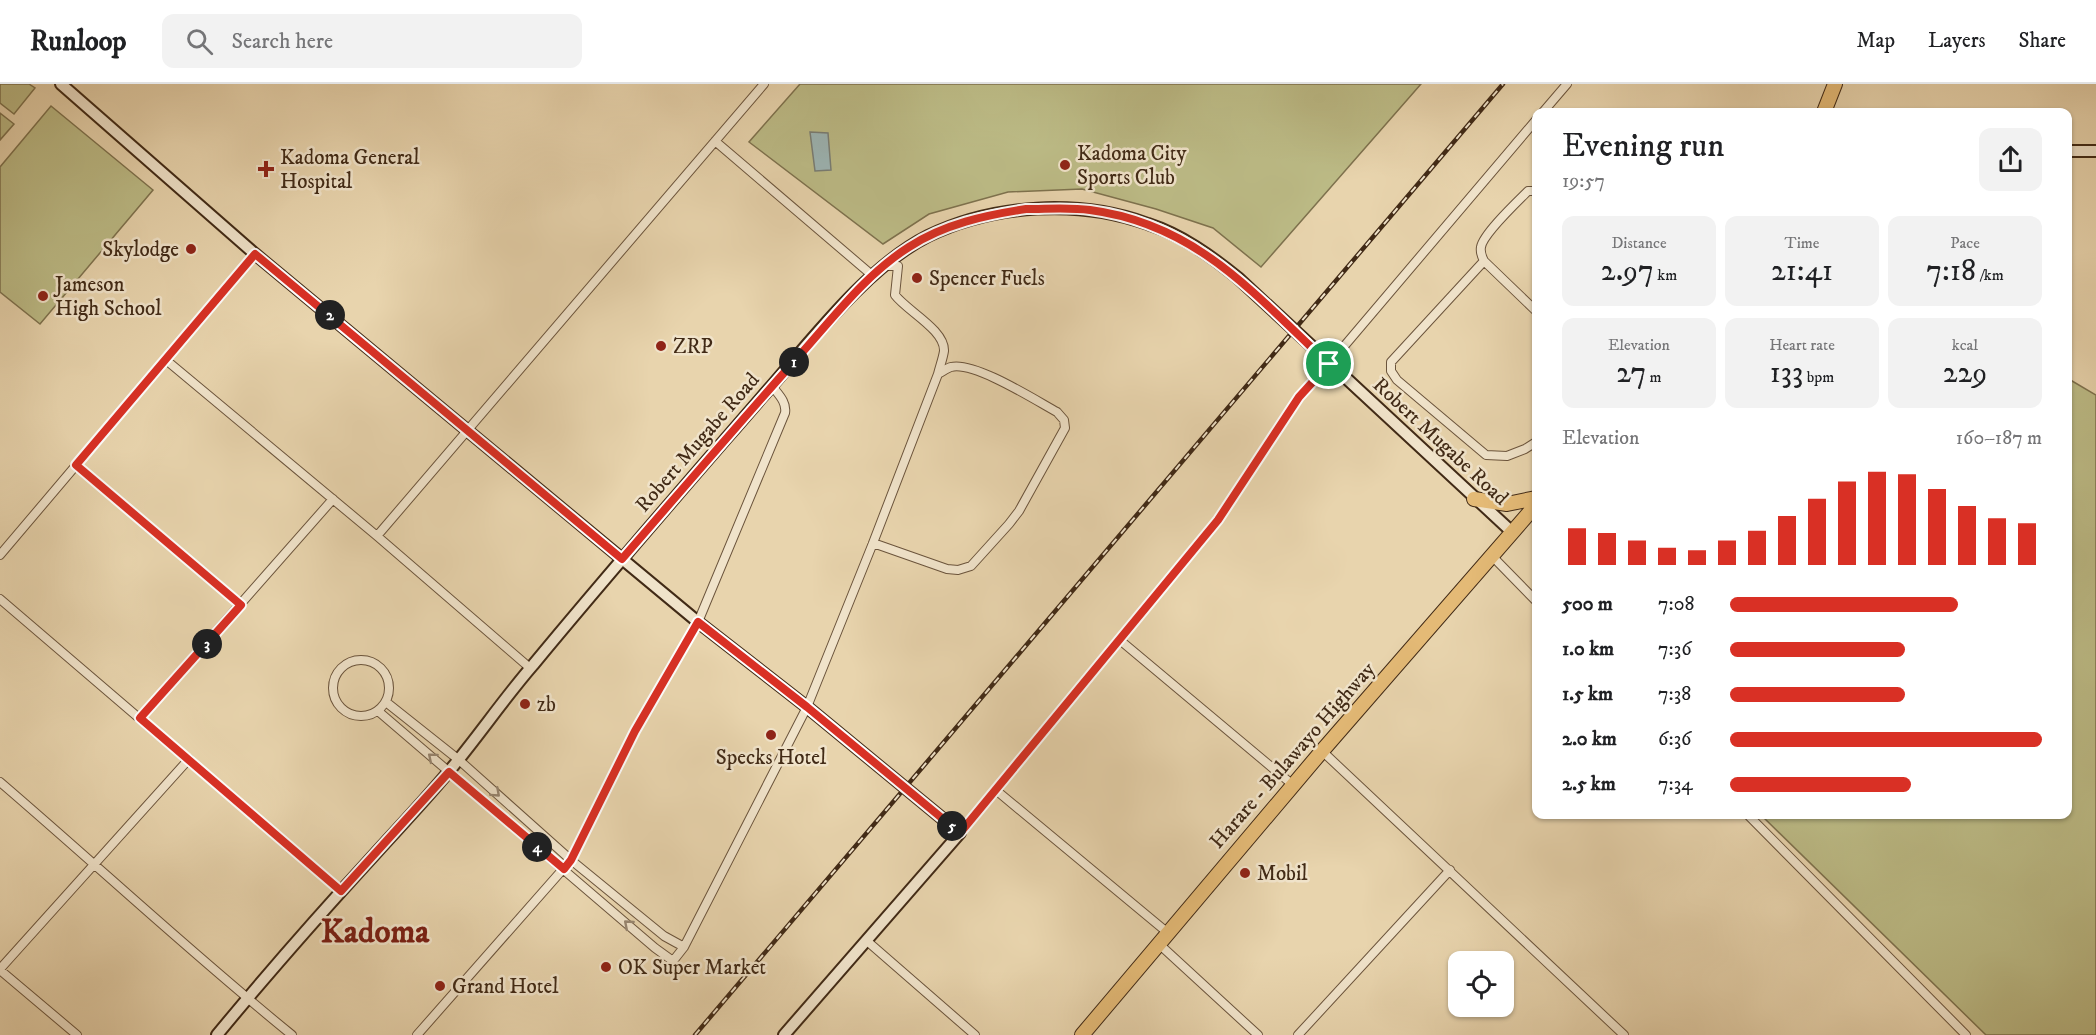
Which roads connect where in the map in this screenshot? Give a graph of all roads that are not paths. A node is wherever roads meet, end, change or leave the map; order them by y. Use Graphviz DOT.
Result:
graph roads {
  1 [pos="61,84"];
  2 [pos="764,84"];
  3 [pos="1567,84"];
  4 [pos="1835,84"];
  5 [pos="1546,108"];
  6 [pos="1827,108"];
  7 [pos="1532,125"];
  8 [pos="715,141"];
  9 [pos="2072,151"];
  10 [pos="2096,151"];
  11 [pos="1532,191"];
  12 [pos="255,254"];
  13 [pos="1484,261"];
  14 [pos="886,266"];
  15 [pos="873,276"];
  16 [pos="1532,307"];
  17 [pos="166,360"];
  18 [pos="1329,364"];
  19 [pos="939,374"];
  20 [pos="772,386"];
  21 [pos="467,429"];
  22 [pos="1532,445"];
  23 [pos="76,465"];
  24 [pos="333,499"];
  25 [pos="1474,499"];
  26 [pos="1532,499"];
  27 [pos="1532,510"];
  28 [pos="1512,532"];
  29 [pos="377,536"];
  30 [pos="873,543"];
  31 [pos="0,555"];
  32 [pos="1492,556"];
  33 [pos="622,559"];
  34 [pos="1532,597"];
  35 [pos="0,598"];
  36 [pos="241,605"];
  37 [pos="698,622"];
  38 [pos="1121,640"];
  39 [pos="530,668"];
  40 [pos="386,702"];
  41 [pos="807,707"];
  42 [pos="378,711"];
  43 [pos="140,718"];
  44 [pos="1322,751"];
  45 [pos="189,759"];
  46 [pos="459,760"];
  47 [pos="449,772"];
  48 [pos="0,782"];
  49 [pos="1293,785"];
  50 [pos="997,791"];
  51 [pos="1752,819"];
  52 [pos="960,833"];
  53 [pos="571,860"];
  54 [pos="96,864"];
  55 [pos="564,869"];
  56 [pos="1450,870"];
  57 [pos="341,891"];
  58 [pos="1163,939"];
  59 [pos="867,941"];
  60 [pos="684,947"];
  61 [pos="0,970"];
  62 [pos="247,999"];
  63 [pos="77,1035"];
  64 [pos="217,1035"];
  65 [pos="292,1035"];
  66 [pos="417,1035"];
  67 [pos="784,1035"];
  68 [pos="975,1035"];
  69 [pos="1082,1035"];
  70 [pos="1258,1035"];
  71 [pos="1298,1035"];
  72 [pos="1624,1035"];
  73 [pos="1966,1035"];
  1 -- 12 [label="street"];
  2 -- 8 [label="street"];
  3 -- 5 [label="street"];
  4 -- 6 [label="highway"];
  7 -- 18 [label="street"];
  8 -- 15 [label="street"];
  8 -- 21 [label="street"];
  9 -- 10 [label="street"];
  11 -- 13 [label="street"];
  12 -- 17 [label="street"];
  12 -- 21 [label="street"];
  13 -- 16 [label="street"];
  13 -- 22 [label="street"];
  14 -- 15 [label="street, Robert Mugabe Road"];
  14 -- 18 [label="street, Robert Mugabe Road"];
  14 -- 19 [label="street"];
  15 -- 20 [label="street, Robert Mugabe Road"];
  17 -- 23 [label="street"];
  17 -- 24 [label="street"];
  18 -- 25 [label="street, Robert Mugabe Road"];
  18 -- 38 [label="street"];
  19 -- 30 [label="street"];
  19 -- 30 [label="street"];
  20 -- 33 [label="street, Robert Mugabe Road"];
  20 -- 37 [label="street"];
  21 -- 29 [label="street"];
  21 -- 33 [label="street"];
  23 -- 31 [label="street"];
  23 -- 36 [label="street"];
  24 -- 29 [label="street"];
  24 -- 36 [label="street"];
  25 -- 26 [label="highway"];
  25 -- 28 [label="street, Robert Mugabe Road"];
  27 -- 28 [label="highway, Harare - Bulawayo Highway"];
  28 -- 32 [label="highway, Harare - Bulawayo Highway"];
  29 -- 39 [label="street"];
  30 -- 41 [label="street"];
  32 -- 34 [label="street"];
  32 -- 44 [label="highway, Harare - Bulawayo Highway"];
  33 -- 37 [label="street"];
  33 -- 39 [label="street, Robert Mugabe Road"];
  35 -- 43 [label="street"];
  36 -- 43 [label="street"];
  37 -- 41 [label="street"];
  37 -- 53 [label="street"];
  38 -- 49 [label="street"];
  38 -- 50 [label="street"];
  39 -- 46 [label="street, Robert Mugabe Road"];
  40 -- 42 [label="street"];
  40 -- 42 [label="street"];
  40 -- 46 [label="street"];
  41 -- 52 [label="street"];
  41 -- 60 [label="street"];
  47 -- 42 [label="street, one-way"];
  43 -- 45 [label="street"];
  44 -- 49 [label="highway, Harare - Bulawayo Highway"];
  44 -- 56 [label="street"];
  45 -- 54 [label="street"];
  45 -- 57 [label="street"];
  46 -- 47 [label="street, Robert Mugabe Road"];
  46 -- 53 [label="street, one-way"];
  47 -- 55 [label="street"];
  47 -- 57 [label="street, Robert Mugabe Road"];
  48 -- 54 [label="street"];
  49 -- 58 [label="highway, Harare - Bulawayo Highway"];
  50 -- 52 [label="street"];
  50 -- 58 [label="street"];
  51 -- 73 [label="street"];
  52 -- 59 [label="street"];
  53 -- 55 [label="street"];
  53 -- 60 [label="street"];
  54 -- 61 [label="street"];
  54 -- 62 [label="street"];
  60 -- 55 [label="street, one-way"];
  55 -- 66 [label="street"];
  56 -- 71 [label="street"];
  56 -- 72 [label="street"];
  57 -- 62 [label="street, Robert Mugabe Road"];
  58 -- 69 [label="highway, Harare - Bulawayo Highway"];
  58 -- 70 [label="street"];
  59 -- 67 [label="street"];
  59 -- 68 [label="street"];
  61 -- 63 [label="street"];
  62 -- 64 [label="street, Robert Mugabe Road"];
  62 -- 65 [label="street"];
}
